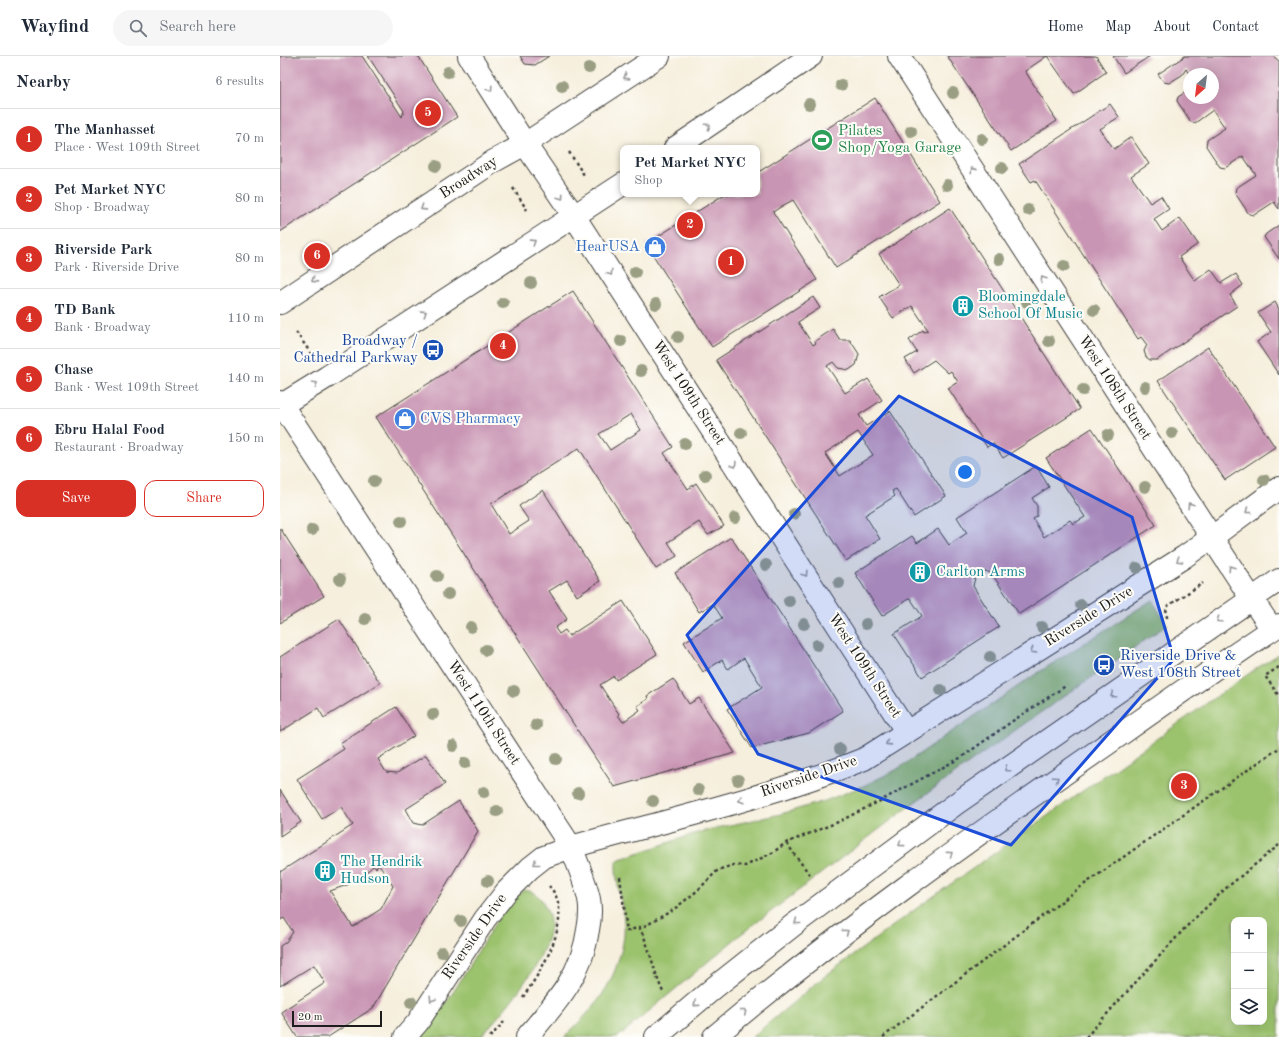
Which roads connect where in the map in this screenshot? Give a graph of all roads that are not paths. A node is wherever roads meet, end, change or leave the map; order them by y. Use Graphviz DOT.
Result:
graph roads {
  1 [pos="469,56"];
  2 [pos="659,56"];
  3 [pos="811,56"];
  4 [pos="899,56"];
  5 [pos="525,144"];
  6 [pos="679,145"];
  7 [pos="620,186"];
  8 [pos="574,216"];
  9 [pos="280,303"];
  10 [pos="281,404"];
  11 [pos="1279,488"];
  12 [pos="1211,538"];
  13 [pos="1279,580"];
  14 [pos="1251,598"];
  15 [pos="1276,627"];
  16 [pos="906,731"];
  17 [pos="571,847"];
  18 [pos="405,1037"];
  19 [pos="527,1037"];
  20 [pos="656,1037"];
  21 [pos="714,1037"];
  1 -- 5 [label="main road, West 109th Street, one-way"];
  2 -- 5 [label="main road, Broadway, one-way"];
  6 -- 3 [label="main road, one-way"];
  12 -- 4 [label="main road, West 108th Street, one-way"];
  5 -- 8 [label="main road, West 109th Street, one-way"];
  5 -- 9 [label="main road, Broadway, one-way"];
  7 -- 8 [label="main road"];
  10 -- 8 [label="main road, one-way"];
  8 -- 16 [label="main road, West 109th Street, one-way"];
  10 -- 17 [label="main road, West 110th Street"];
  11 -- 12 [label="main road, Riverside Drive, one-way"];
  14 -- 12 [label="main road, West 108th Street, one-way"];
  12 -- 16 [label="main road, Riverside Drive, one-way"];
  13 -- 14 [label="main road"];
  14 -- 15 [label="main road, West 108th Street"];
  14 -- 20 [label="main road, one-way"];
  21 -- 15 [label="main road, one-way"];
  16 -- 17 [label="main road, Riverside Drive, one-way"];
  17 -- 18 [label="main road, Riverside Drive, one-way"];
  17 -- 19 [label="main road, West 110th Street"];
}
